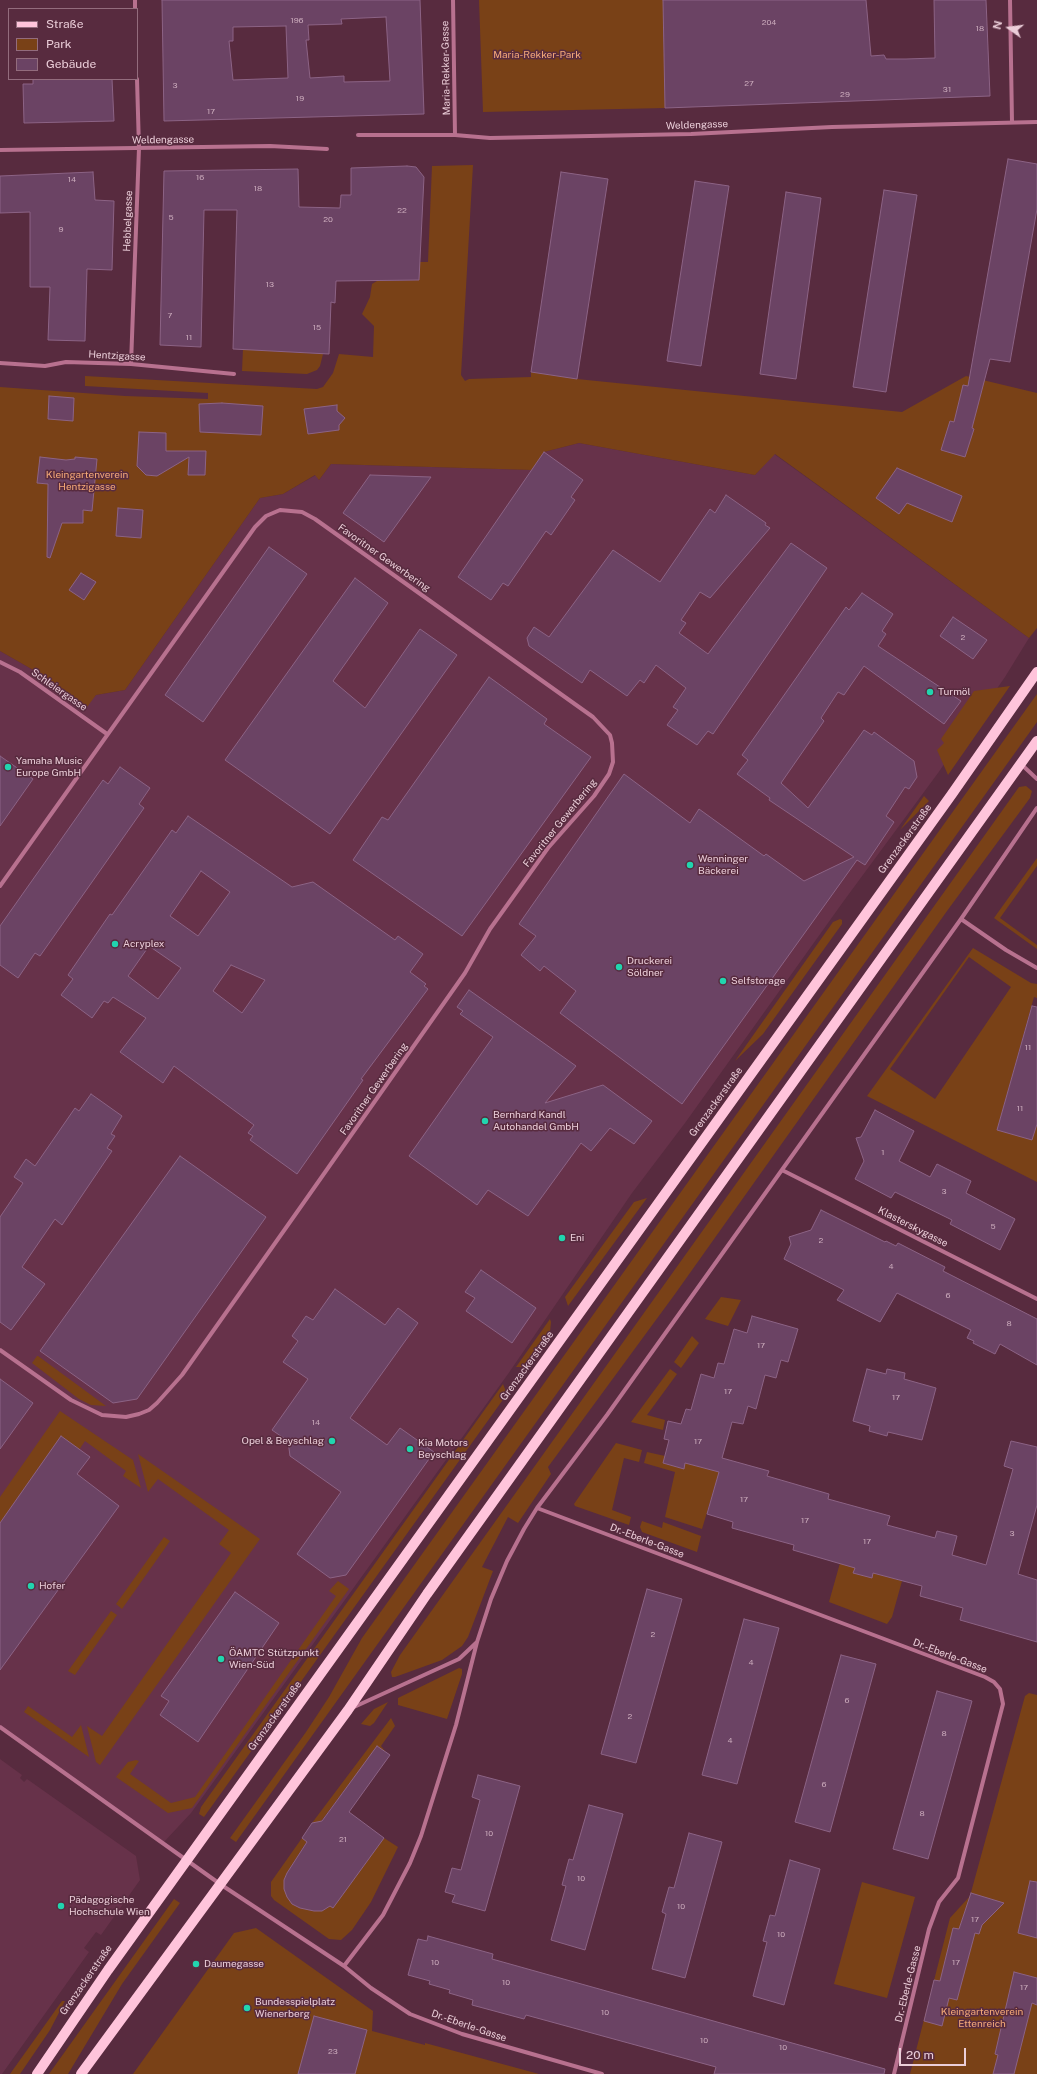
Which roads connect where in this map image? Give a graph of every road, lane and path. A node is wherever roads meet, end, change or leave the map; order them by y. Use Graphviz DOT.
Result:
graph roads {
  1 [pos="453,0"];
  2 [pos="1010,0"];
  3 [pos="137,80"];
  4 [pos="1012,122"];
  5 [pos="1037,122"];
  6 [pos="358,135"];
  7 [pos="455,135"];
  8 [pos="139,148"];
  9 [pos="327,149"];
  10 [pos="0,150"];
  11 [pos="0,363"];
  12 [pos="131,364"];
  13 [pos="234,374"];
  14 [pos="0,662"];
  15 [pos="1037,672"];
  16 [pos="108,734"];
  17 [pos="1037,741"];
  18 [pos="1020,763"];
  19 [pos="1037,779"];
  20 [pos="1037,808"];
  21 [pos="0,886"];
  22 [pos="961,919"];
  23 [pos="1037,968"];
  24 [pos="782,1170"];
  25 [pos="1037,1299"];
  26 [pos="0,1350"];
  27 [pos="536,1508"];
  28 [pos="477,1642"];
  29 [pos="348,1710"];
  30 [pos="0,1727"];
  31 [pos="187,1860"];
  32 [pos="220,1884"];
  33 [pos="344,1966"];
  34 [pos="37,2074"];
  35 [pos="81,2074"];
  36 [pos="602,2074"];
  37 [pos="894,2074"];
  1 -- 7 [label="street, Maria-Rekker-Gasse"];
  2 -- 4 [label="street"];
  3 -- 8 [label="street, Hebbelgasse"];
  4 -- 5 [label="street, Weldengasse"];
  4 -- 7 [label="street, Weldengasse"];
  6 -- 7 [label="street, Weldengasse"];
  8 -- 9 [label="street, Weldengasse"];
  8 -- 10 [label="street, Weldengasse"];
  8 -- 12 [label="street, Hebbelgasse"];
  11 -- 12 [label="street, Hentzigasse"];
  12 -- 13 [label="street, Hentzigasse"];
  14 -- 16 [label="street, Schleiergasse"];
  15 -- 31 [label="main road, Grenzackerstraße"];
  16 -- 21 [label="street, Favoritner Gewerbering"];
  16 -- 26 [label="street, Favoritner Gewerbering"];
  17 -- 18 [label="main road"];
  18 -- 19 [label="street"];
  18 -- 29 [label="main road"];
  20 -- 22 [label="street"];
  22 -- 23 [label="street"];
  22 -- 24 [label="street"];
  24 -- 25 [label="street, Klasterskygasse"];
  24 -- 27 [label="street"];
  27 -- 28 [label="street"];
  27 -- 37 [label="street, Dr.-Eberle-Gasse"];
  28 -- 29 [label="street"];
  28 -- 33 [label="street"];
  29 -- 32 [label="main road"];
  30 -- 31 [label="street"];
  31 -- 32 [label="street"];
  31 -- 34 [label="main road, Grenzackerstraße"];
  32 -- 33 [label="street"];
  32 -- 35 [label="main road"];
  33 -- 36 [label="street, Dr.-Eberle-Gasse"];
}
